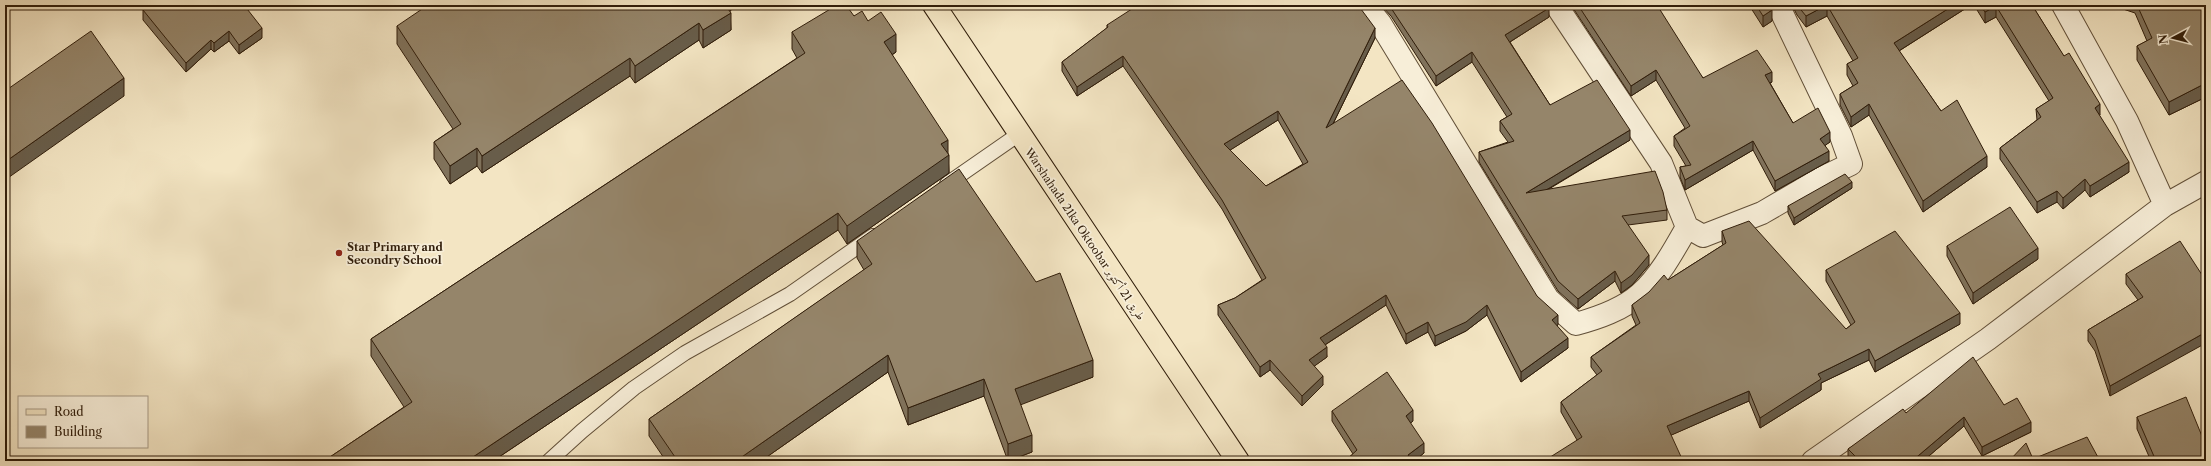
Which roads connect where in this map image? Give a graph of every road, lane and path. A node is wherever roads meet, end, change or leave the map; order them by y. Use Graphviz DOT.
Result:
graph roads {
  1 [pos="934,5"];
  2 [pos="1365,5"];
  3 [pos="1556,5"];
  4 [pos="1778,5"];
  5 [pos="2063,5"];
  6 [pos="1019,134"];
  7 [pos="2206,182"];
  8 [pos="934,194"];
  9 [pos="2165,205"];
  10 [pos="1687,227"];
  11 [pos="882,230"];
  12 [pos="550,461"];
  13 [pos="1238,461"];
  14 [pos="1813,461"];
  1 -- 6 [label="main road, Warshahada 21ka Oktoobar طريق 21 أكتوبر"];
  2 -- 10 [label="street"];
  3 -- 10 [label="street"];
  4 -- 10 [label="street"];
  5 -- 9 [label="street"];
  6 -- 8 [label="lane"];
  6 -- 13 [label="main road, Warshahada 21ka Oktoobar طريق 21 أكتوبر"];
  7 -- 9 [label="street"];
  9 -- 14 [label="street"];
  11 -- 12 [label="lane"];
}
